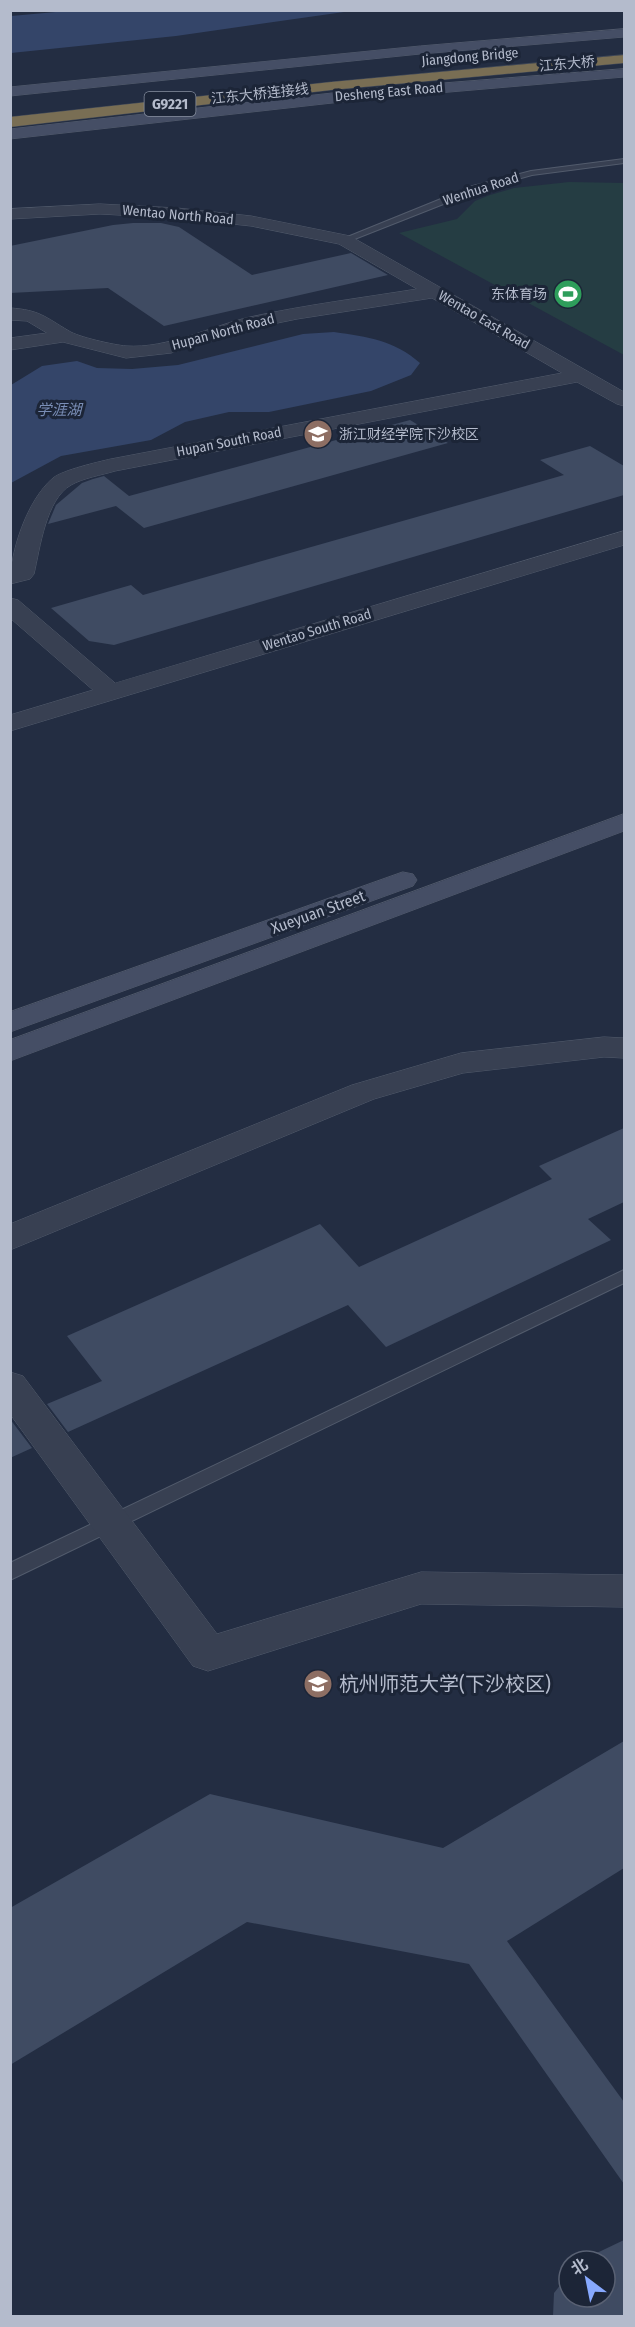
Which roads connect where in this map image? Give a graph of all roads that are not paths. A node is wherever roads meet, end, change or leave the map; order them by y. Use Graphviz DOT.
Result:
graph roads {
  1 [pos="624,33"];
  2 [pos="624,44"];
  3 [pos="624,59"];
  4 [pos="316,72"];
  5 [pos="624,73"];
  6 [pos="331,87"];
  7 [pos="10,92"];
  8 [pos="10,104"];
  9 [pos="10,122"];
  10 [pos="10,134"];
  11 [pos="624,161"];
  12 [pos="10,214"];
  13 [pos="344,240"];
  14 [pos="436,292"];
  15 [pos="10,314"];
  16 [pos="63,336"];
  17 [pos="10,344"];
  18 [pos="581,375"];
  19 [pos="624,400"];
  20 [pos="624,538"];
  21 [pos="10,577"];
  22 [pos="10,605"];
  23 [pos="110,692"];
  24 [pos="10,723"];
  25 [pos="624,800"];
  26 [pos="624,822"];
  27 [pos="10,1023"];
  28 [pos="624,1048"];
  29 [pos="10,1051"];
  30 [pos="10,1238"];
  31 [pos="624,1276"];
  32 [pos="10,1386"];
  33 [pos="113,1523"];
  34 [pos="10,1572"];
  35 [pos="624,1591"];
  1 -- 7 [label="main road"];
  2 -- 4 [label="highway, Jiangdong Bridge"];
  3 -- 6 [label="highway, 江东大桥"];
  4 -- 8 [label="highway, 江东大桥连接线 / G9221"];
  5 -- 10 [label="main road, Desheng East Road"];
  6 -- 9 [label="highway, 江东大桥连接线 / G9221"];
  11 -- 13 [label="lane, Wenhua Road"];
  12 -- 13 [label="street, Wentao North Road"];
  13 -- 14 [label="street, Wentao East Road"];
  14 -- 16 [label="street, Hupan North Road"];
  14 -- 18 [label="street, Wentao East Road"];
  15 -- 16 [label="street"];
  16 -- 17 [label="street, Hupan North Road"];
  18 -- 19 [label="street, Wentao East Road"];
  18 -- 21 [label="street, Hupan South Road"];
  20 -- 23 [label="street, Wentao South Road"];
  22 -- 23 [label="street"];
  23 -- 24 [label="street, Wentao South Road"];
  25 -- 27 [label="main road, Xueyuan Street"];
  26 -- 29 [label="main road"];
  28 -- 30 [label="street"];
  31 -- 33 [label="lane"];
  32 -- 33 [label="street"];
  33 -- 34 [label="lane"];
  33 -- 35 [label="street"];
}
